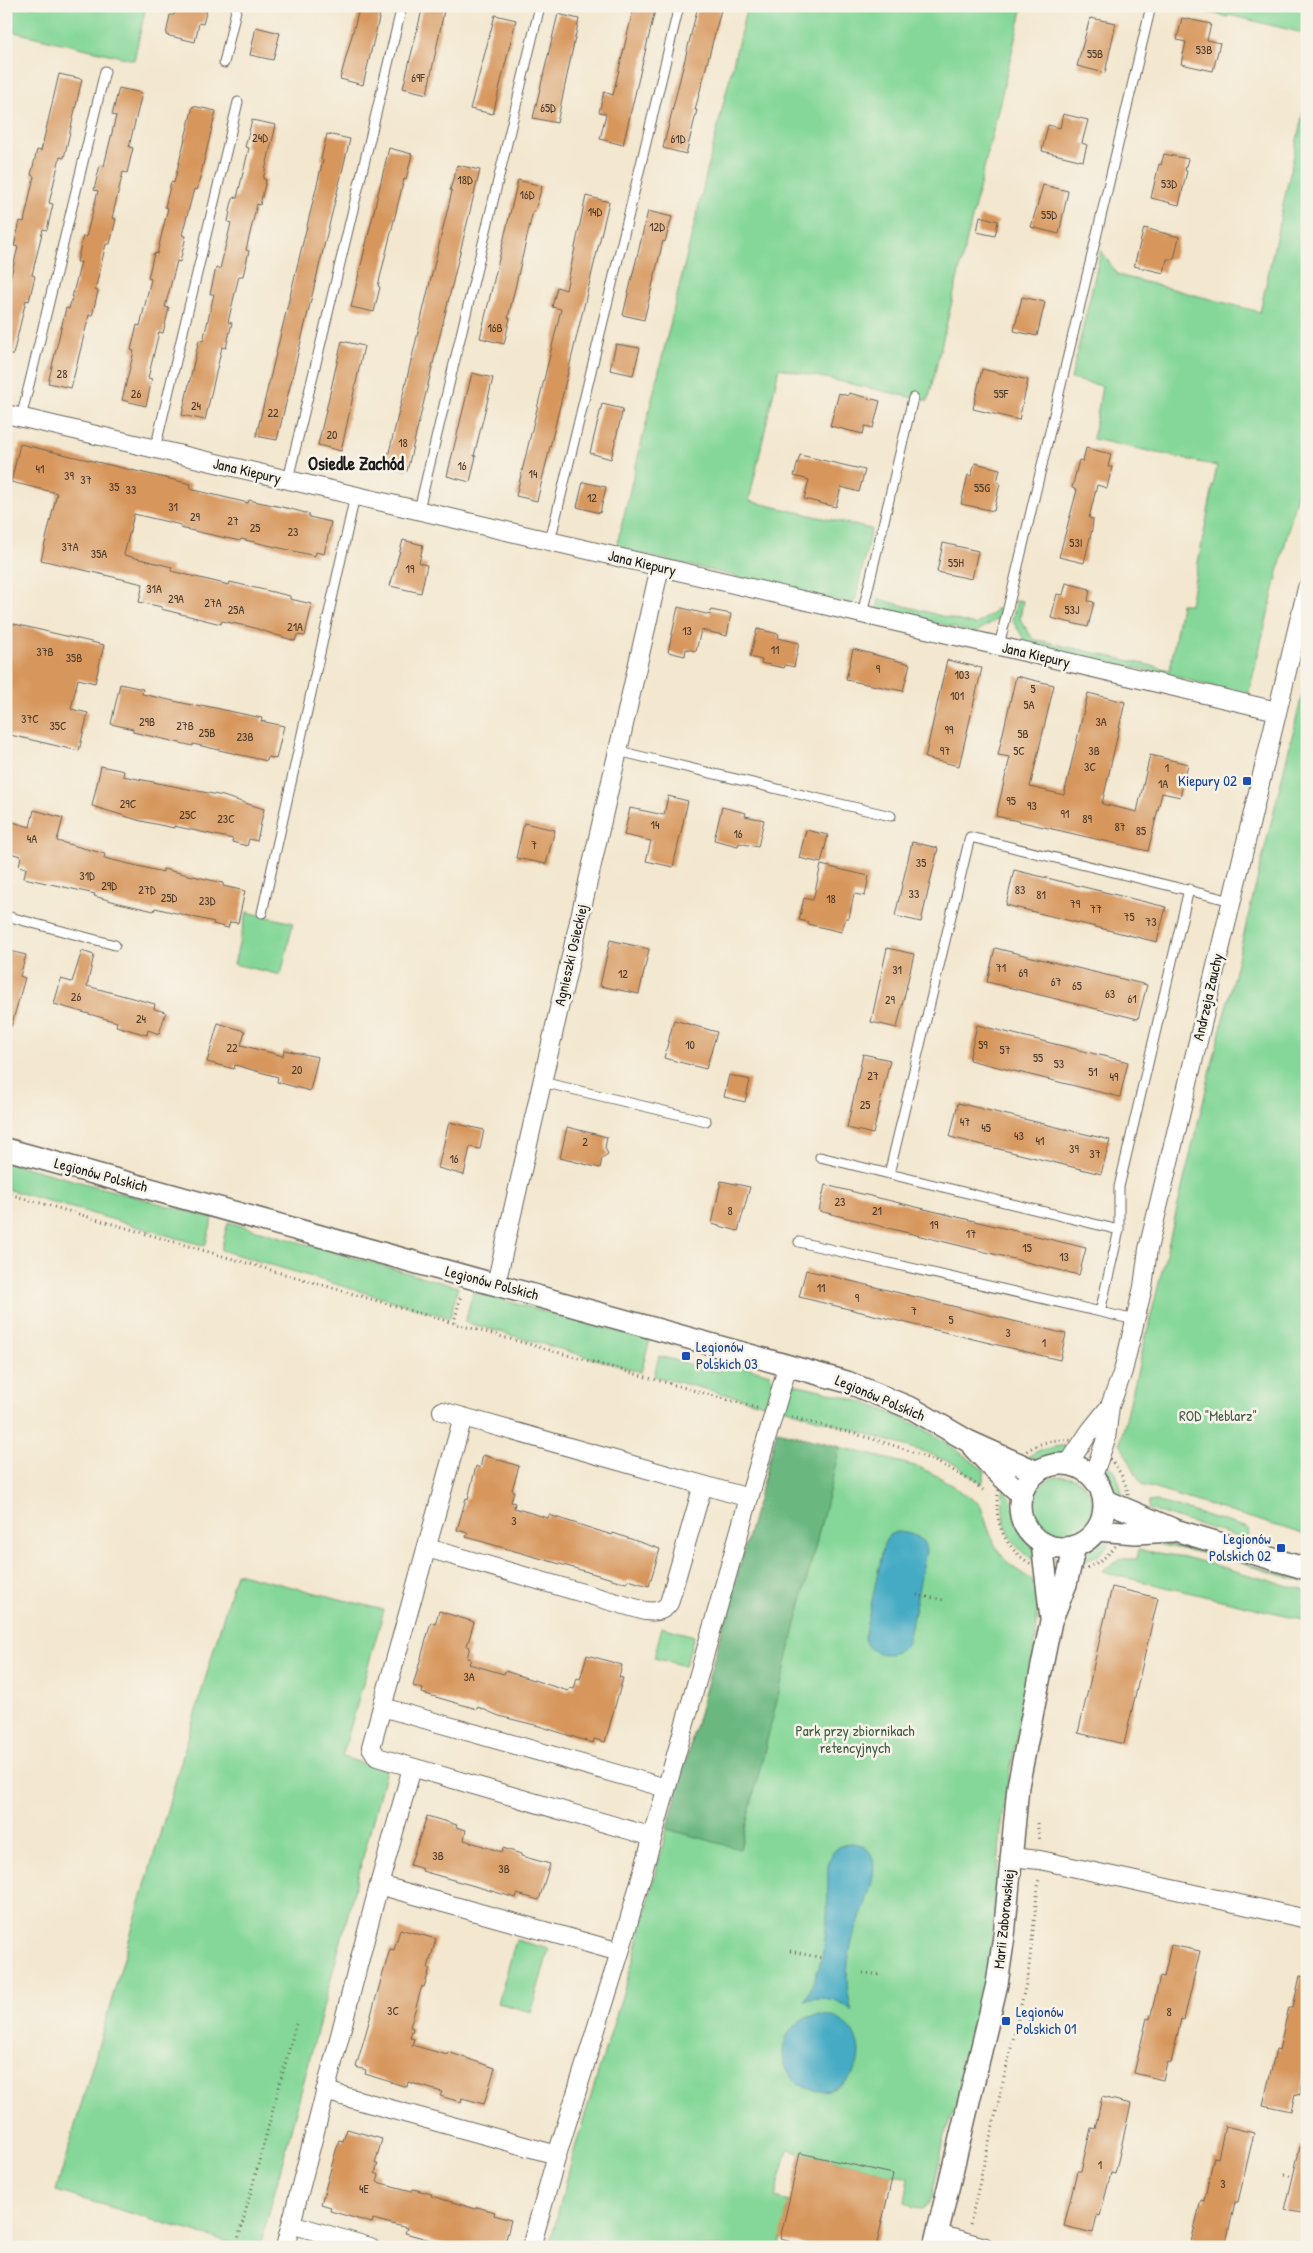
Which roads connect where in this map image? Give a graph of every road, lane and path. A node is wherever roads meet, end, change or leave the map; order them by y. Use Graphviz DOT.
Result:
graph roads {
  1 [pos="237,6"];
  2 [pos="402,6"];
  3 [pos="540,6"];
  4 [pos="680,6"];
  5 [pos="1151,6"];
  6 [pos="224,62"];
  7 [pos="104,71"];
  8 [pos="238,102"];
  9 [pos="913,398"];
  10 [pos="13,416"];
  11 [pos="155,449"];
  12 [pos="290,471"];
  13 [pos="355,496"];
  14 [pos="421,501"];
  15 [pos="552,534"];
  16 [pos="660,567"];
  17 [pos="1307,588"];
  18 [pos="862,614"];
  19 [pos="999,646"];
  20 [pos="1277,711"];
  21 [pos="618,751"];
  22 [pos="891,816"];
  23 [pos="1188,889"];
  24 [pos="1232,901"];
  25 [pos="262,913"];
  26 [pos="6,916"];
  27 [pos="114,945"];
  28 [pos="542,1082"];
  29 [pos="706,1121"];
  30 [pos="6,1149"];
  31 [pos="820,1157"];
  32 [pos="889,1174"];
  33 [pos="6,1193"];
  34 [pos="1120,1230"];
  35 [pos="800,1242"];
  36 [pos="496,1284"];
  37 [pos="463,1287"];
  38 [pos="1100,1312"];
  39 [pos="1135,1320"];
  40 [pos="454,1323"];
  41 [pos="788,1365"];
  42 [pos="1110,1406"];
  43 [pos="766,1410"];
  44 [pos="442,1411"];
  45 [pos="789,1416"];
  46 [pos="463,1417"];
  47 [pos="968,1441"];
  48 [pos="1076,1442"];
  49 [pos="1020,1456"];
  50 [pos="1106,1456"];
  51 [pos="1068,1464"];
  52 [pos="1037,1472"];
  53 [pos="1093,1476"];
  54 [pos="1001,1484"];
  55 [pos="703,1485"];
  56 [pos="987,1493"];
  57 [pos="1022,1495"];
  58 [pos="992,1497"];
  59 [pos="749,1498"];
  60 [pos="1104,1500"];
  61 [pos="998,1502"];
  62 [pos="1129,1502"];
  63 [pos="1097,1530"];
  64 [pos="1175,1530"];
  65 [pos="1121,1537"];
  66 [pos="1042,1543"];
  67 [pos="1075,1546"];
  68 [pos="427,1548"];
  69 [pos="1039,1568"];
  70 [pos="1075,1570"];
  71 [pos="1307,1570"];
  72 [pos="917,1595"];
  73 [pos="944,1600"];
  74 [pos="1051,1621"];
  75 [pos="382,1707"];
  76 [pos="412,1768"];
  77 [pos="666,1788"];
  78 [pos="652,1837"];
  79 [pos="1010,1857"];
  80 [pos="1039,1876"];
  81 [pos="379,1885"];
  82 [pos="1307,1919"];
  83 [pos="790,1951"];
  84 [pos="620,1952"];
  85 [pos="822,1958"];
  86 [pos="863,1973"];
  87 [pos="883,1976"];
  88 [pos="296,2024"];
  89 [pos="325,2091"];
  90 [pos="557,2155"];
  91 [pos="1284,2175"];
  92 [pos="1293,2177"];
  93 [pos="291,2224"];
  94 [pos="969,2229"];
  95 [pos="936,2240"];
  96 [pos="236,2247"];
  97 [pos="285,2247"];
  98 [pos="370,2247"];
  99 [pos="530,2247"];
  100 [pos="985,2247"];
  1 -- 6 [label="lane"];
  2 -- 12 [label="lane"];
  3 -- 14 [label="lane"];
  4 -- 15 [label="lane"];
  5 -- 19 [label="lane"];
  7 -- 10 [label="lane"];
  8 -- 11 [label="lane"];
  9 -- 18 [label="lane"];
  10 -- 11 [label="street, Jana Kiepury"];
  11 -- 13 [label="street, Jana Kiepury"];
  13 -- 16 [label="street, Jana Kiepury"];
  13 -- 25 [label="lane"];
  16 -- 18 [label="street, Jana Kiepury"];
  16 -- 21 [label="street, Agnieszki Osieckiej"];
  17 -- 20 [label="street, Andrzeja Zauchy"];
  18 -- 19 [label="street, Jana Kiepury"];
  19 -- 20 [label="street, Jana Kiepury"];
  20 -- 24 [label="street, Andrzeja Zauchy"];
  21 -- 22 [label="lane"];
  21 -- 28 [label="street, Agnieszki Osieckiej"];
  23 -- 24 [label="lane"];
  23 -- 32 [label="lane"];
  23 -- 34 [label="lane"];
  24 -- 39 [label="street, Andrzeja Zauchy"];
  26 -- 27 [label="lane"];
  28 -- 29 [label="lane"];
  28 -- 36 [label="street, Agnieszki Osieckiej"];
  30 -- 36 [label="street, Legionów Polskich"];
  31 -- 32 [label="lane"];
  32 -- 34 [label="lane"];
  33 -- 40 [label="path"];
  34 -- 38 [label="lane"];
  35 -- 38 [label="lane"];
  36 -- 41 [label="street, Legionów Polskich"];
  37 -- 40 [label="path"];
  38 -- 39 [label="lane"];
  39 -- 42 [label="street, Andrzeja Zauchy"];
  40 -- 43 [label="path"];
  41 -- 47 [label="street, Legionów Polskich"];
  41 -- 59 [label="street"];
  42 -- 51 [label="street, Andrzeja Zauchy"];
  42 -- 53 [label="street, Andrzeja Zauchy"];
  44 -- 46 [label="street"];
  45 -- 56 [label="path"];
  46 -- 55 [label="street"];
  46 -- 68 [label="street"];
  47 -- 52 [label="street, Legionów Polskich"];
  47 -- 57 [label="street, Legionów Polskich"];
  48 -- 49 [label="path"];
  50 -- 62 [label="path"];
  51 -- 52 [label="street"];
  51 -- 53 [label="street"];
  52 -- 57 [label="street"];
  53 -- 60 [label="street"];
  54 -- 61 [label="path"];
  55 -- 59 [label="street"];
  55 -- 68 [label="street"];
  57 -- 66 [label="street"];
  58 -- 61 [label="path"];
  59 -- 77 [label="street"];
  60 -- 63 [label="street"];
  60 -- 64 [label="street"];
  61 -- 69 [label="path"];
  63 -- 64 [label="street"];
  63 -- 67 [label="street"];
  64 -- 71 [label="street"];
  65 -- 70 [label="path"];
  66 -- 67 [label="street"];
  66 -- 74 [label="street"];
  67 -- 74 [label="street"];
  68 -- 75 [label="street"];
  72 -- 73 [label="path"];
  74 -- 79 [label="street"];
  75 -- 76 [label="street"];
  75 -- 77 [label="street"];
  76 -- 78 [label="street"];
  76 -- 81 [label="street"];
  77 -- 78 [label="street"];
  78 -- 84 [label="street"];
  79 -- 82 [label="street, Marii Zaborowskiej"];
  79 -- 95 [label="street, Marii Zaborowskiej"];
  80 -- 94 [label="path"];
  81 -- 84 [label="street"];
  81 -- 89 [label="street"];
  83 -- 85 [label="path"];
  84 -- 90 [label="street"];
  86 -- 87 [label="path"];
  88 -- 96 [label="path"];
  89 -- 90 [label="street"];
  89 -- 93 [label="street"];
  90 -- 99 [label="street"];
  91 -- 92 [label="path"];
  93 -- 97 [label="street"];
  93 -- 98 [label="street"];
  95 -- 100 [label="street"];
}
